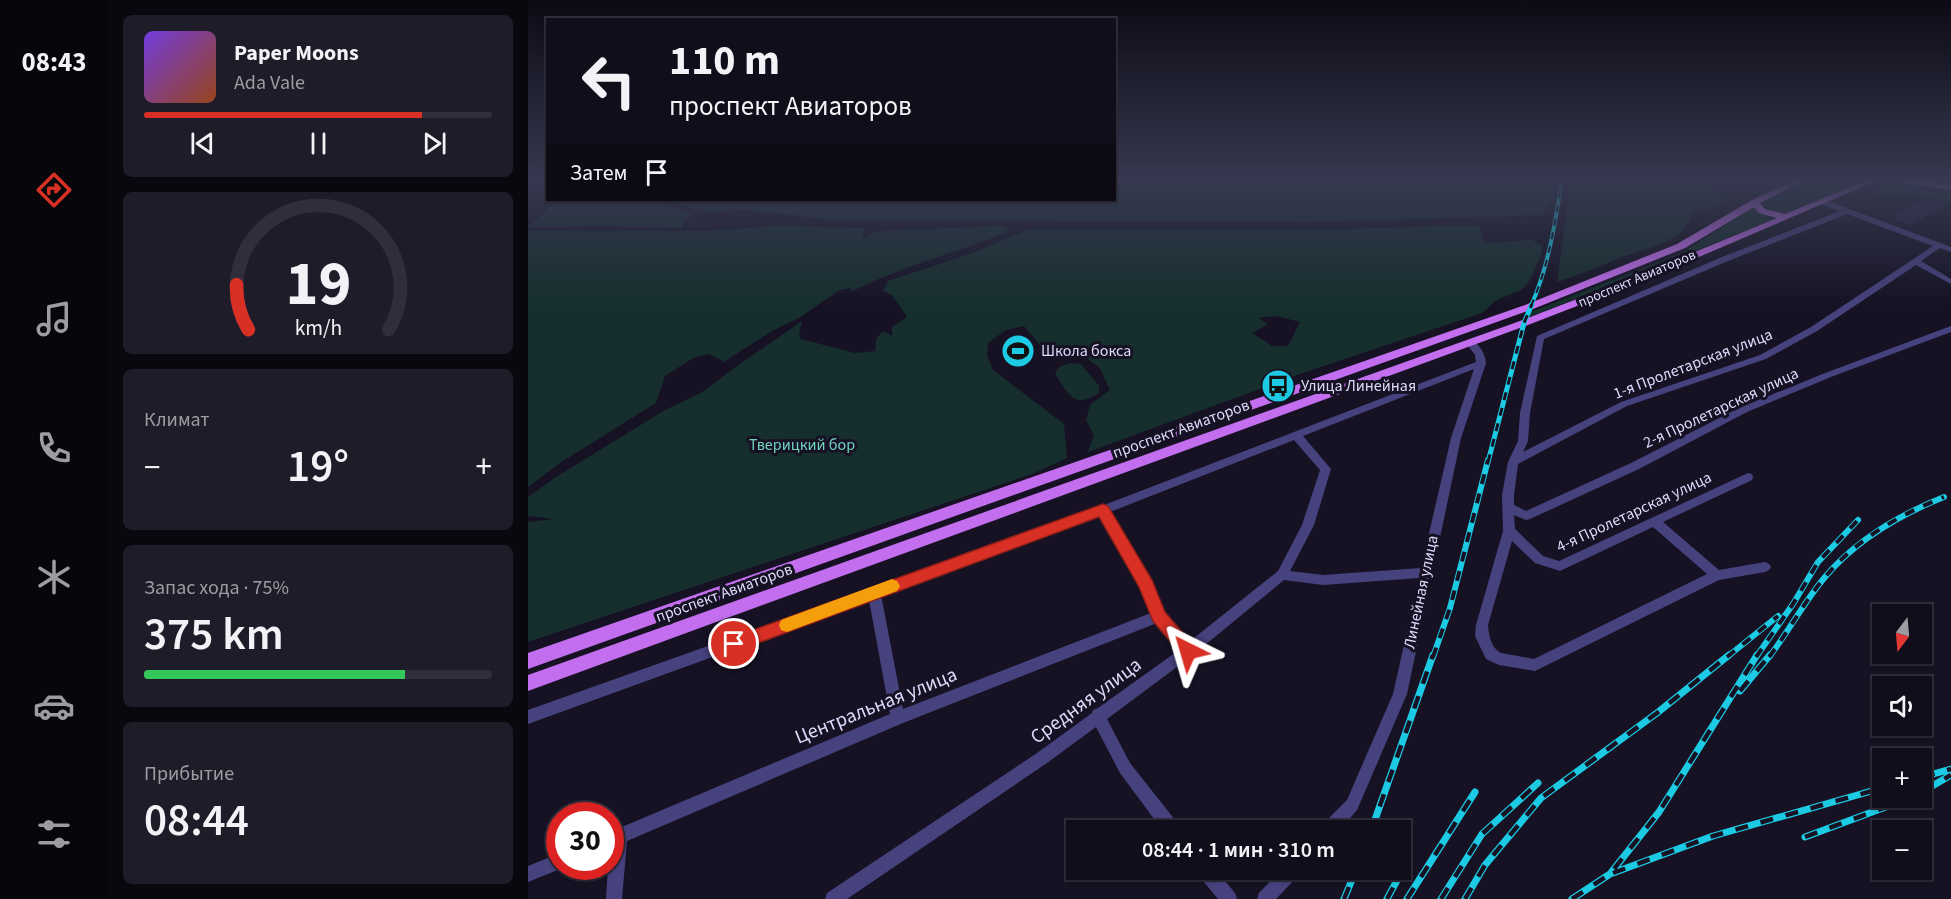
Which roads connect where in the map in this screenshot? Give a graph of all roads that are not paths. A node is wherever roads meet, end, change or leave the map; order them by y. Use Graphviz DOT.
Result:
graph roads {
  1 [pos="1721,222"];
  2 [pos="1776,222"];
  3 [pos="1819,222"];
  4 [pos="1875,222"];
  5 [pos="1938,246"];
  6 [pos="1951,250"];
  7 [pos="1917,262"];
  8 [pos="1951,282"];
  9 [pos="1951,329"];
  10 [pos="1471,343"];
  11 [pos="1481,363"];
  12 [pos="1296,435"];
  13 [pos="1513,462"];
  14 [pos="1748,477"];
  15 [pos="1509,508"];
  16 [pos="1103,510"];
  17 [pos="1655,522"];
  18 [pos="1509,531"];
  19 [pos="1765,567"];
  20 [pos="1424,573"];
  21 [pos="1717,574"];
  22 [pos="1282,575"];
  23 [pos="874,592"];
  24 [pos="1159,616"];
  25 [pos="1188,651"];
  26 [pos="528,661"];
  27 [pos="528,682"];
  28 [pos="1098,715"];
  29 [pos="528,717"];
  30 [pos="898,718"];
  31 [pos="1165,820"];
  32 [pos="1338,820"];
  33 [pos="624,834"];
  34 [pos="546,867"];
  35 [pos="528,874"];
  36 [pos="614,880"];
  37 [pos="1213,880"];
  38 [pos="1283,880"];
  39 [pos="614,899"];
  40 [pos="833,899"];
  41 [pos="1229,899"];
  42 [pos="1265,899"];
  1 -- 26 [label="main road, проспект Авиаторов"];
  2 -- 10 [label="main road, проспект Авиаторов"];
  3 -- 13 [label="street, проспект Авиаторов"];
  4 -- 5 [label="street"];
  5 -- 6 [label="street"];
  5 -- 7 [label="street, 1-я Пролетарская улица"];
  7 -- 8 [label="street"];
  7 -- 13 [label="street, 1-я Пролетарская улица"];
  9 -- 15 [label="street, 2-я Пролетарская улица"];
  10 -- 11 [label="street"];
  10 -- 27 [label="main road, проспект Авиаторов"];
  11 -- 12 [label="street"];
  11 -- 20 [label="street, Линейная улица"];
  12 -- 16 [label="street"];
  12 -- 22 [label="street, Средняя улица"];
  13 -- 15 [label="street"];
  14 -- 17 [label="street, 4-я Пролетарская улица"];
  15 -- 18 [label="street"];
  16 -- 23 [label="street"];
  16 -- 24 [label="street"];
  17 -- 18 [label="street, 4-я Пролетарская улица"];
  17 -- 21 [label="street"];
  18 -- 21 [label="street"];
  19 -- 21 [label="street"];
  20 -- 22 [label="street"];
  20 -- 32 [label="street, Линейная улица"];
  22 -- 25 [label="street, Средняя улица"];
  23 -- 29 [label="street"];
  23 -- 30 [label="street"];
  24 -- 25 [label="street"];
  24 -- 30 [label="street, Центральная улица"];
  25 -- 28 [label="street, Средняя улица"];
  28 -- 31 [label="street"];
  28 -- 40 [label="street, Средняя улица"];
  30 -- 33 [label="street, Центральная улица"];
  34 -- 35 [label="street"];
  36 -- 39 [label="street"];
  37 -- 41 [label="street"];
  38 -- 42 [label="street"];
}
